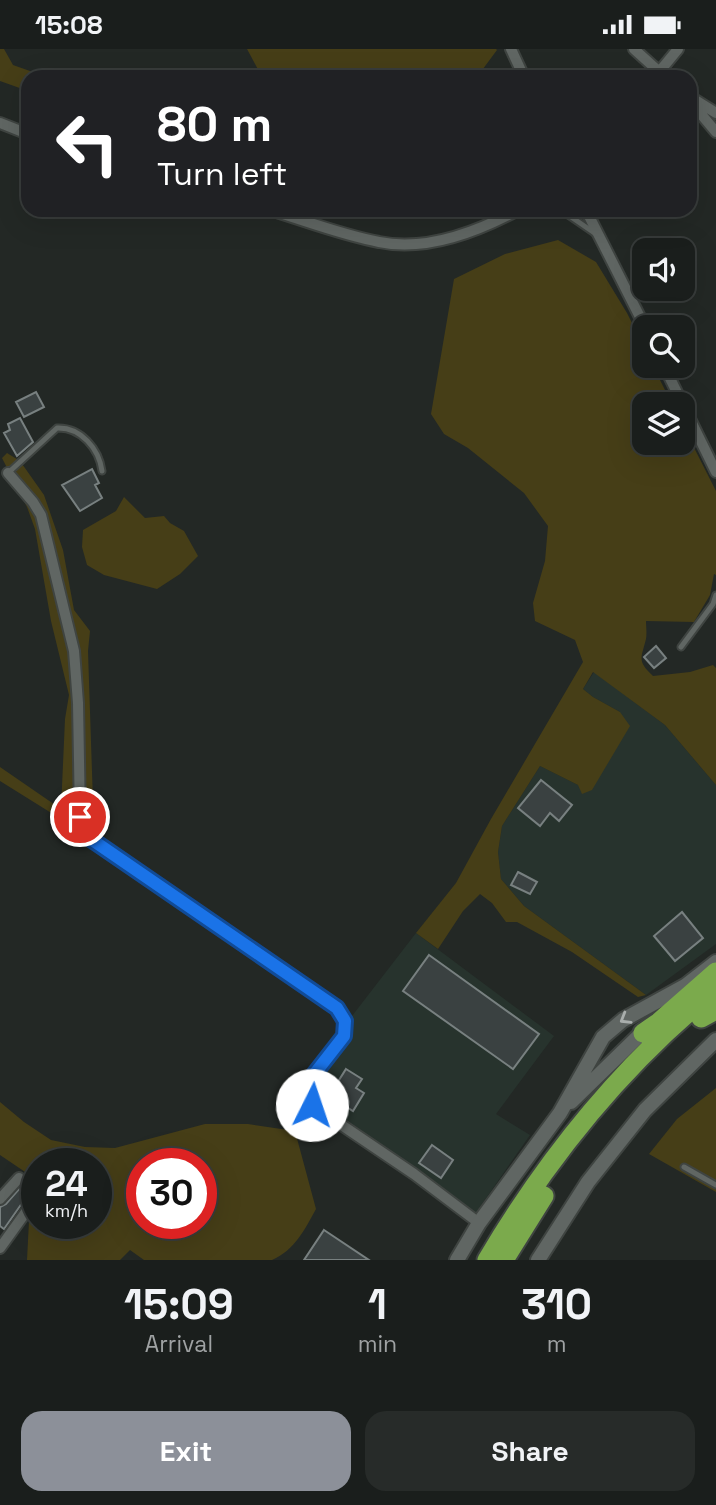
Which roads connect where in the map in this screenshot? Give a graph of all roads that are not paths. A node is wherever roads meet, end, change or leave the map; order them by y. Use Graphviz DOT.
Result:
graph roads {
  1 [pos="511,49"];
  2 [pos="634,49"];
  3 [pos="678,49"];
  4 [pos="521,70"];
  5 [pos="654,70"];
  6 [pos="663,70"];
  7 [pos="697,103"];
  8 [pos="697,108"];
  9 [pos="716,113"];
  10 [pos="0,123"];
  11 [pos="21,131"];
  12 [pos="716,132"];
  13 [pos="293,217"];
  14 [pos="502,217"];
  15 [pos="571,217"];
  16 [pos="593,217"];
  17 [pos="598,235"];
  18 [pos="639,315"];
  19 [pos="670,378"];
  20 [pos="102,471"];
  21 [pos="716,472"];
  22 [pos="8,473"];
  23 [pos="716,595"];
  24 [pos="681,647"];
  25 [pos="716,962"];
  26 [pos="716,972"];
  27 [pos="685,986"];
  28 [pos="716,989"];
  29 [pos="711,1011"];
  30 [pos="643,1033"];
  31 [pos="716,1039"];
  32 [pos="590,1058"];
  33 [pos="560,1113"];
  34 [pos="684,1167"];
  35 [pos="19,1178"];
  36 [pos="716,1185"];
  37 [pos="0,1199"];
  38 [pos="21,1219"];
  39 [pos="479,1223"];
  40 [pos="0,1248"];
  41 [pos="457,1260"];
  42 [pos="487,1260"];
  43 [pos="504,1260"];
  44 [pos="538,1260"];
  1 -- 4 [label="street"];
  2 -- 5 [label="street"];
  3 -- 6 [label="street"];
  7 -- 9 [label="street"];
  8 -- 12 [label="street"];
  10 -- 11 [label="street"];
  13 -- 14 [label="street"];
  15 -- 17 [label="lane"];
  16 -- 17 [label="street"];
  17 -- 18 [label="street"];
  19 -- 21 [label="street"];
  20 -- 22 [label="lane"];
  22 -- 39 [label="street"];
  23 -- 24 [label="lane"];
  25 -- 27 [label="main road"];
  26 -- 30 [label="highway"];
  27 -- 30 [label="main road"];
  27 -- 32 [label="main road, one-way"];
  28 -- 42 [label="highway"];
  29 -- 43 [label="highway"];
  30 -- 32 [label="main road"];
  30 -- 33 [label="main road"];
  31 -- 44 [label="main road"];
  32 -- 33 [label="main road"];
  33 -- 39 [label="main road"];
  34 -- 36 [label="lane"];
  35 -- 37 [label="street"];
  38 -- 40 [label="street"];
  39 -- 41 [label="main road"];
}
